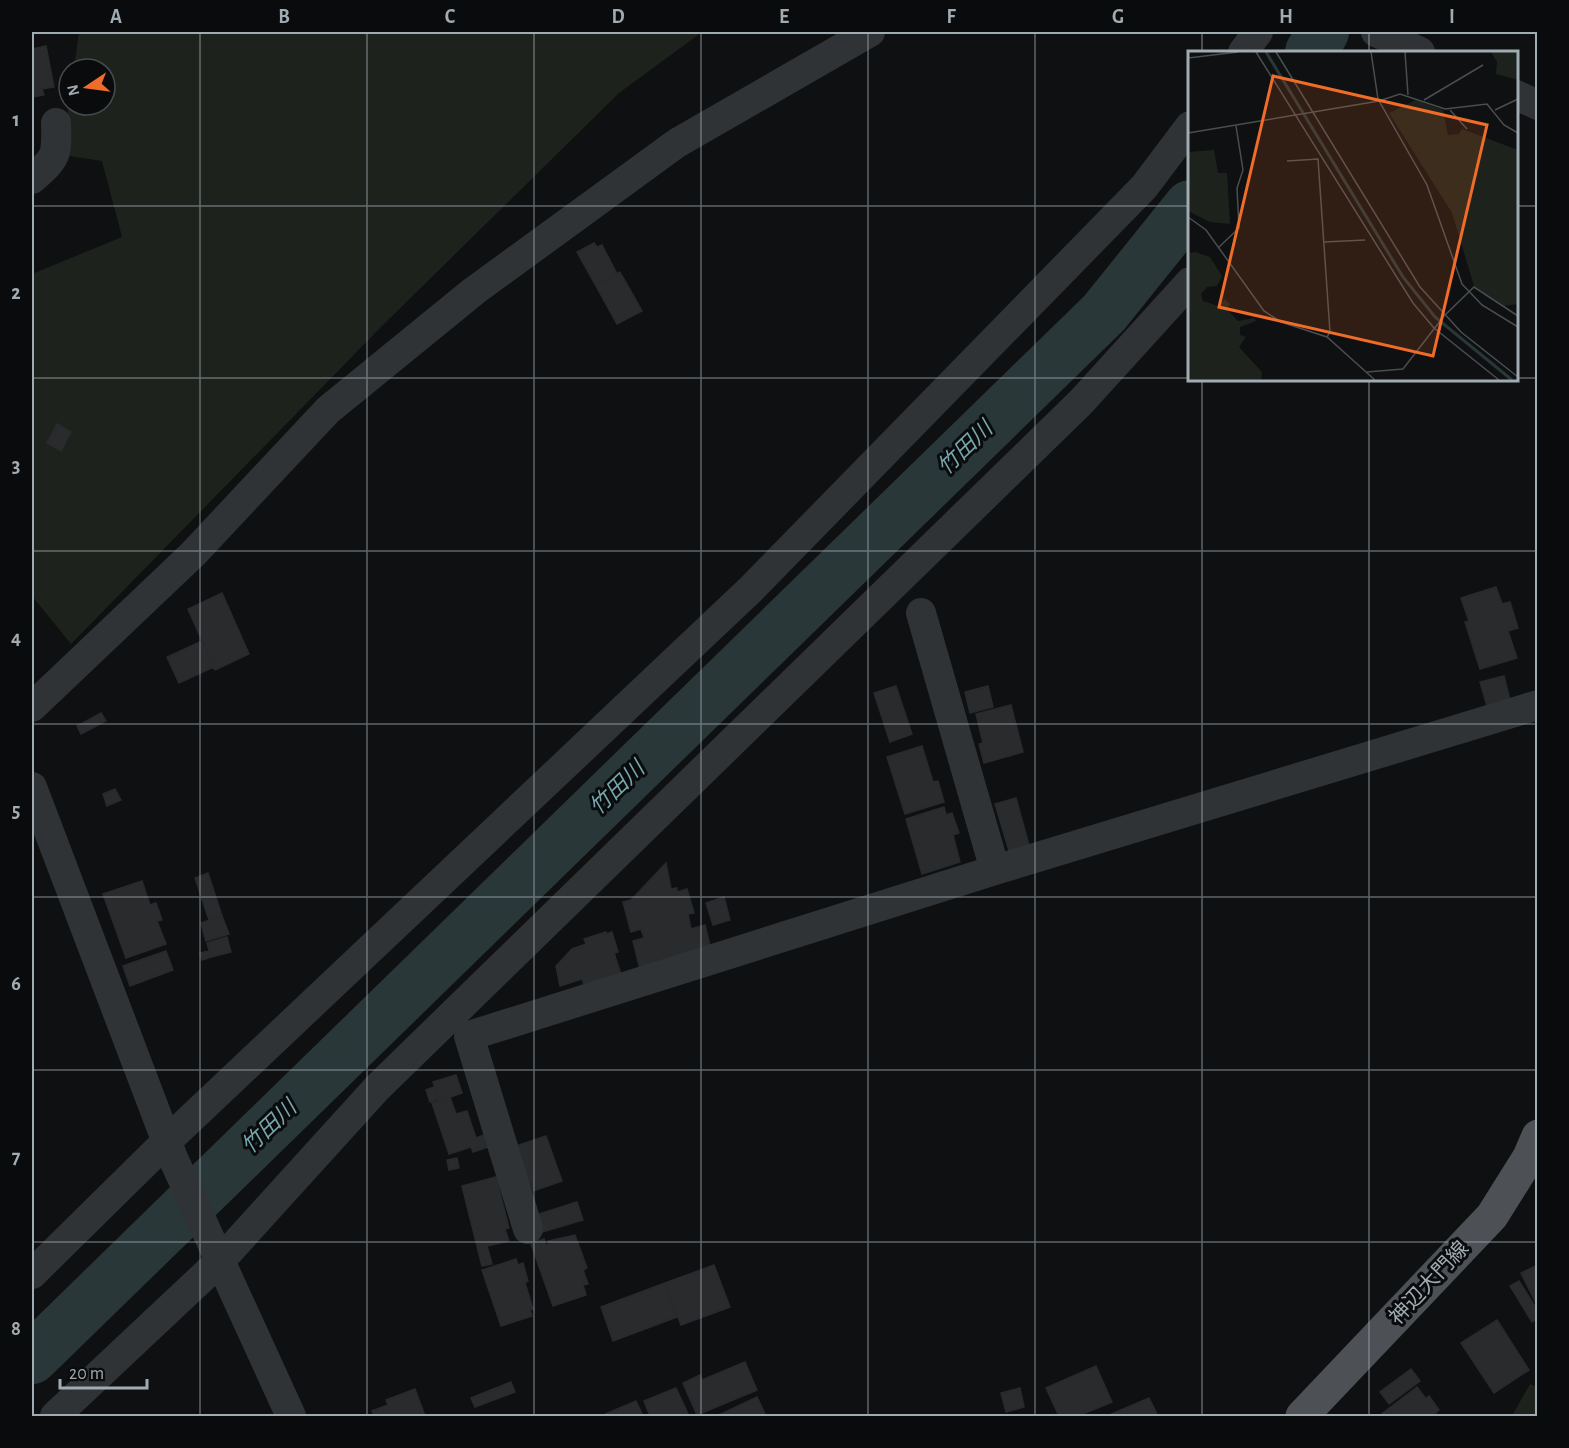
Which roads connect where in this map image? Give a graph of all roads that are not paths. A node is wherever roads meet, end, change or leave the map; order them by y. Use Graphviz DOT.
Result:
graph roads {
  1 [pos="870,32"];
  2 [pos="1258,32"];
  3 [pos="1378,38"];
  4 [pos="1244,51"];
  5 [pos="1417,51"];
  6 [pos="1518,96"];
  7 [pos="1538,105"];
  8 [pos="56,123"];
  9 [pos="1188,129"];
  10 [pos="32,179"];
  11 [pos="1188,284"];
  12 [pos="921,613"];
  13 [pos="1538,705"];
  14 [pos="32,707"];
  15 [pos="32,787"];
  16 [pos="995,870"];
  17 [pos="469,1036"];
  18 [pos="378,1088"];
  19 [pos="1538,1136"];
  20 [pos="170,1150"];
  21 [pos="528,1229"];
  22 [pos="216,1254"];
  23 [pos="32,1274"];
  24 [pos="55,1416"];
  25 [pos="291,1416"];
  26 [pos="1302,1416"];
  1 -- 14 [label="street"];
  2 -- 4 [label="street"];
  3 -- 5 [label="street"];
  6 -- 7 [label="street"];
  8 -- 10 [label="street"];
  9 -- 20 [label="street"];
  11 -- 18 [label="street"];
  12 -- 16 [label="street"];
  13 -- 16 [label="street"];
  15 -- 20 [label="street"];
  16 -- 17 [label="street"];
  17 -- 18 [label="street"];
  17 -- 21 [label="street"];
  18 -- 22 [label="street"];
  19 -- 26 [label="main road, 神辺大門線"];
  20 -- 22 [label="street"];
  20 -- 23 [label="street"];
  22 -- 24 [label="street"];
  22 -- 25 [label="street"];
}
